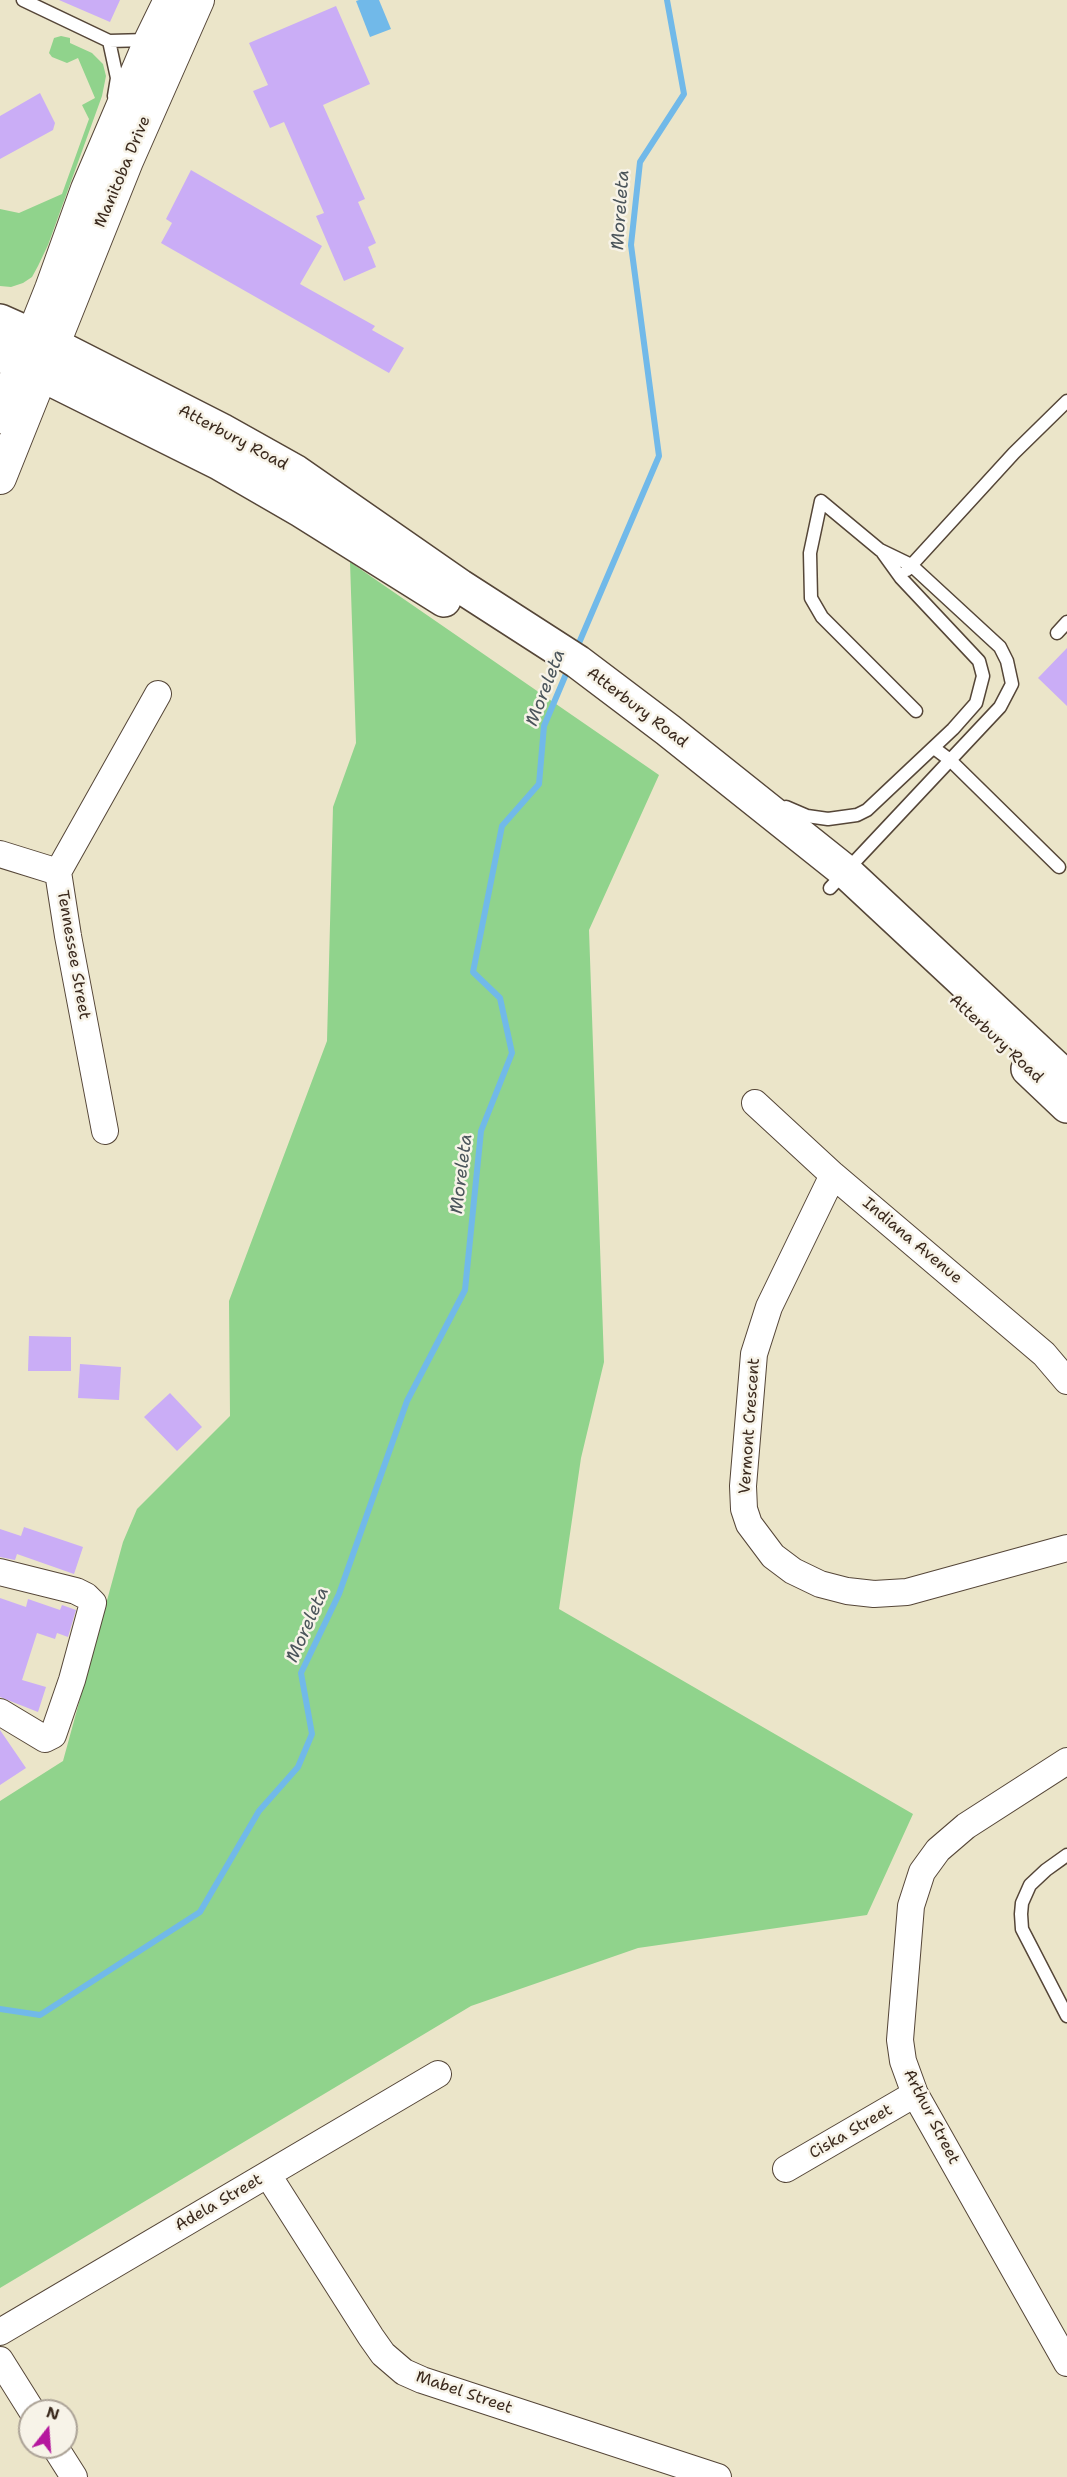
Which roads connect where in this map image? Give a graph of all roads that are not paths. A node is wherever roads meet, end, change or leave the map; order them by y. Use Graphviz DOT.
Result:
graph roads {
  1 [pos="23,0"];
  2 [pos="170,0"];
  3 [pos="198,0"];
  4 [pos="151,39"];
  5 [pos="109,41"];
  6 [pos="106,143"];
  7 [pos="0,321"];
  8 [pos="30,355"];
  9 [pos="1067,401"];
  10 [pos="0,417"];
  11 [pos="0,478"];
  12 [pos="880,550"];
  13 [pos="911,565"];
  14 [pos="901,578"];
  15 [pos="1067,622"];
  16 [pos="1057,633"];
  17 [pos="158,694"];
  18 [pos="623,709"];
  19 [pos="916,711"];
  20 [pos="934,748"];
  21 [pos="950,760"];
  22 [pos="745,797"];
  23 [pos="0,854"];
  24 [pos="1059,867"];
  25 [pos="58,872"];
  26 [pos="838,880"];
  27 [pos="1067,1077"];
  28 [pos="755,1103"];
  29 [pos="1067,1106"];
  30 [pos="105,1131"];
  31 [pos="833,1176"];
  32 [pos="1067,1381"];
  33 [pos="1067,1548"];
  34 [pos="0,1572"];
  35 [pos="0,1712"];
  36 [pos="1067,1761"];
  37 [pos="1067,1856"];
  38 [pos="1067,2016"];
  39 [pos="438,2074"];
  40 [pos="915,2094"];
  41 [pos="786,2169"];
  42 [pos="268,2175"];
  43 [pos="0,2332"];
  44 [pos="0,2360"];
  45 [pos="1067,2363"];
  46 [pos="24,2399"];
  47 [pos="63,2459"];
  48 [pos="74,2477"];
  49 [pos="718,2477"];
  1 -- 5 [label="lane"];
  2 -- 4 [label="street, Manitoba Drive"];
  3 -- 8 [label="street, Manitoba Drive"];
  4 -- 5 [label="lane"];
  4 -- 6 [label="street, Manitoba Drive"];
  5 -- 6 [label="lane"];
  6 -- 8 [label="street, Manitoba Drive"];
  7 -- 8 [label="main road, Atterbury Road"];
  8 -- 10 [label="street"];
  8 -- 11 [label="street"];
  8 -- 18 [label="main road, Atterbury Road"];
  9 -- 13 [label="lane"];
  12 -- 13 [label="lane"];
  12 -- 14 [label="lane"];
  12 -- 19 [label="lane"];
  13 -- 14 [label="lane"];
  13 -- 21 [label="lane"];
  14 -- 20 [label="lane"];
  15 -- 16 [label="lane"];
  17 -- 25 [label="street, Tennessee Street"];
  18 -- 22 [label="main road, Atterbury Road"];
  18 -- 26 [label="main road, Atterbury Road"];
  20 -- 21 [label="lane"];
  20 -- 22 [label="lane"];
  21 -- 24 [label="lane"];
  21 -- 26 [label="lane"];
  22 -- 26 [label="main road, Atterbury Road"];
  23 -- 25 [label="street"];
  25 -- 30 [label="street, Tennessee Street"];
  26 -- 27 [label="main road, Atterbury Road"];
  26 -- 29 [label="main road, Atterbury Road"];
  28 -- 31 [label="street, Indiana Avenue"];
  31 -- 32 [label="street, Indiana Avenue"];
  31 -- 33 [label="street, Vermont Crescent"];
  34 -- 35 [label="street"];
  36 -- 40 [label="street, Arthur Street"];
  37 -- 38 [label="lane"];
  39 -- 42 [label="street, Adela Street"];
  40 -- 41 [label="street, Ciska Street"];
  40 -- 45 [label="street, Arthur Street"];
  42 -- 43 [label="street, Adela Street"];
  42 -- 49 [label="street, Mabel Street"];
  44 -- 46 [label="street"];
  47 -- 48 [label="street"];
}
